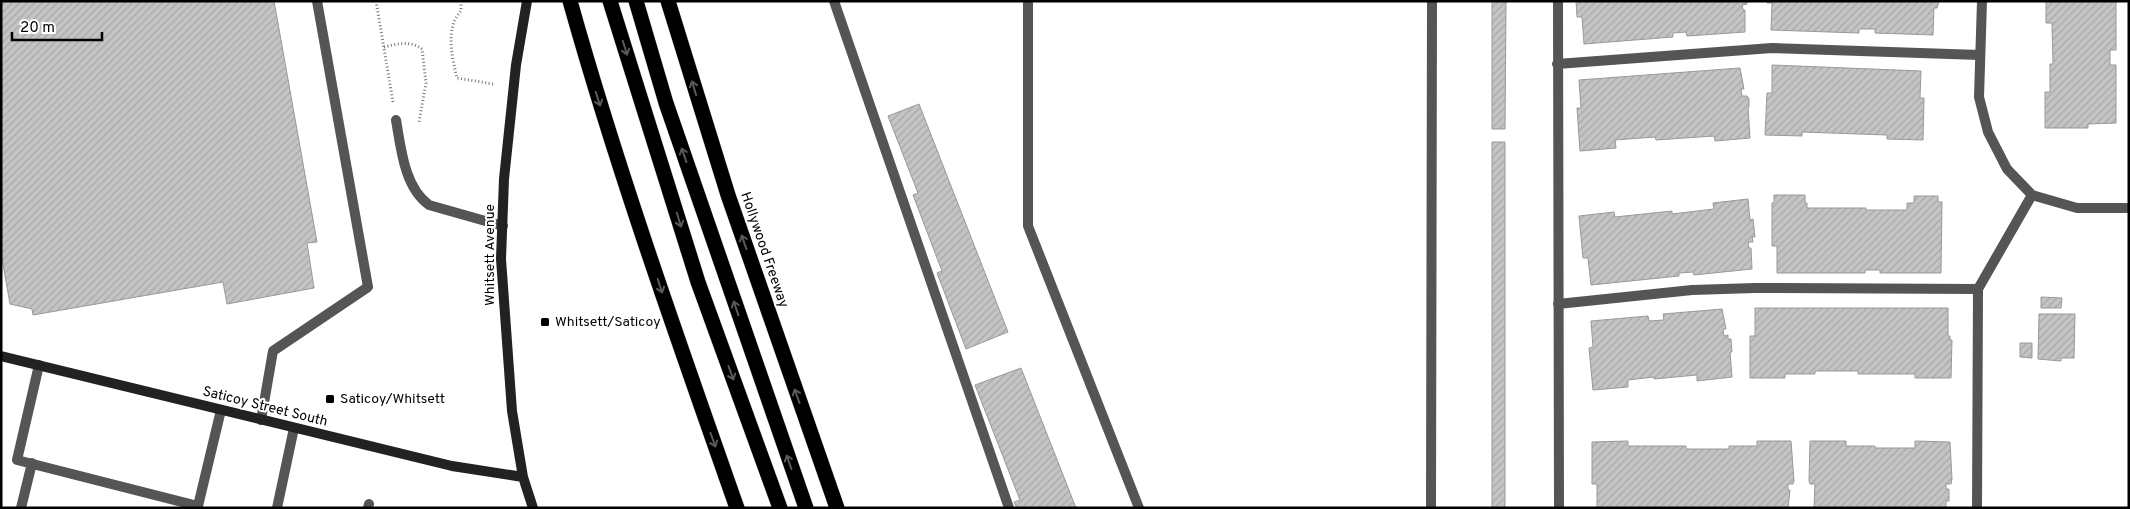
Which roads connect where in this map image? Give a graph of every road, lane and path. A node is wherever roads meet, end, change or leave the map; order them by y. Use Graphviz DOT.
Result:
graph roads {
  1 [pos="317,1"];
  2 [pos="376,1"];
  3 [pos="461,1"];
  4 [pos="527,1"];
  5 [pos="570,1"];
  6 [pos="610,1"];
  7 [pos="636,1"];
  8 [pos="668,1"];
  9 [pos="834,1"];
  10 [pos="1028,1"];
  11 [pos="1432,1"];
  12 [pos="1558,1"];
  13 [pos="1982,1"];
  14 [pos="384,47"];
  15 [pos="1980,55"];
  16 [pos="1557,64"];
  17 [pos="515,87"];
  18 [pos="396,120"];
  19 [pos="418,126"];
  20 [pos="2032,195"];
  21 [pos="2129,208"];
  22 [pos="503,226"];
  23 [pos="1978,289"];
  24 [pos="1558,304"];
  25 [pos="1,356"];
  26 [pos="39,365"];
  27 [pos="221,410"];
  28 [pos="261,420"];
  29 [pos="294,428"];
  30 [pos="32,463"];
  31 [pos="523,477"];
  32 [pos="189,506"];
  33 [pos="21,508"];
  34 [pos="276,508"];
  35 [pos="533,508"];
  36 [pos="737,508"];
  37 [pos="780,508"];
  38 [pos="806,508"];
  39 [pos="837,508"];
  40 [pos="1009,508"];
  41 [pos="1139,508"];
  42 [pos="1431,508"];
  43 [pos="1559,508"];
  44 [pos="1977,508"];
  1 -- 28 [label="street"];
  2 -- 14 [label="path"];
  3 -- 17 [label="path"];
  4 -- 17 [label="street, Whitsett Avenue"];
  5 -- 36 [label="highway, one-way"];
  6 -- 37 [label="highway, one-way"];
  38 -- 7 [label="highway, one-way"];
  39 -- 8 [label="highway, Hollywood Freeway, one-way"];
  9 -- 40 [label="street"];
  10 -- 41 [label="street"];
  11 -- 42 [label="street"];
  12 -- 16 [label="street"];
  13 -- 15 [label="street"];
  14 -- 18 [label="path"];
  14 -- 19 [label="path"];
  15 -- 16 [label="street"];
  15 -- 20 [label="street"];
  16 -- 24 [label="street"];
  17 -- 22 [label="street, Whitsett Avenue"];
  18 -- 22 [label="street"];
  20 -- 21 [label="street"];
  20 -- 23 [label="street"];
  22 -- 31 [label="street, Whitsett Avenue"];
  23 -- 24 [label="street"];
  23 -- 44 [label="street"];
  24 -- 43 [label="street"];
  25 -- 26 [label="street, Saticoy Street South"];
  26 -- 27 [label="street, Saticoy Street South"];
  26 -- 30 [label="street"];
  27 -- 28 [label="street, Saticoy Street South"];
  27 -- 32 [label="street"];
  28 -- 29 [label="street, Saticoy Street South"];
  29 -- 31 [label="street, Saticoy Street South"];
  29 -- 34 [label="street"];
  30 -- 32 [label="street"];
  30 -- 33 [label="street"];
  31 -- 35 [label="street, Whitsett Avenue"];
}
